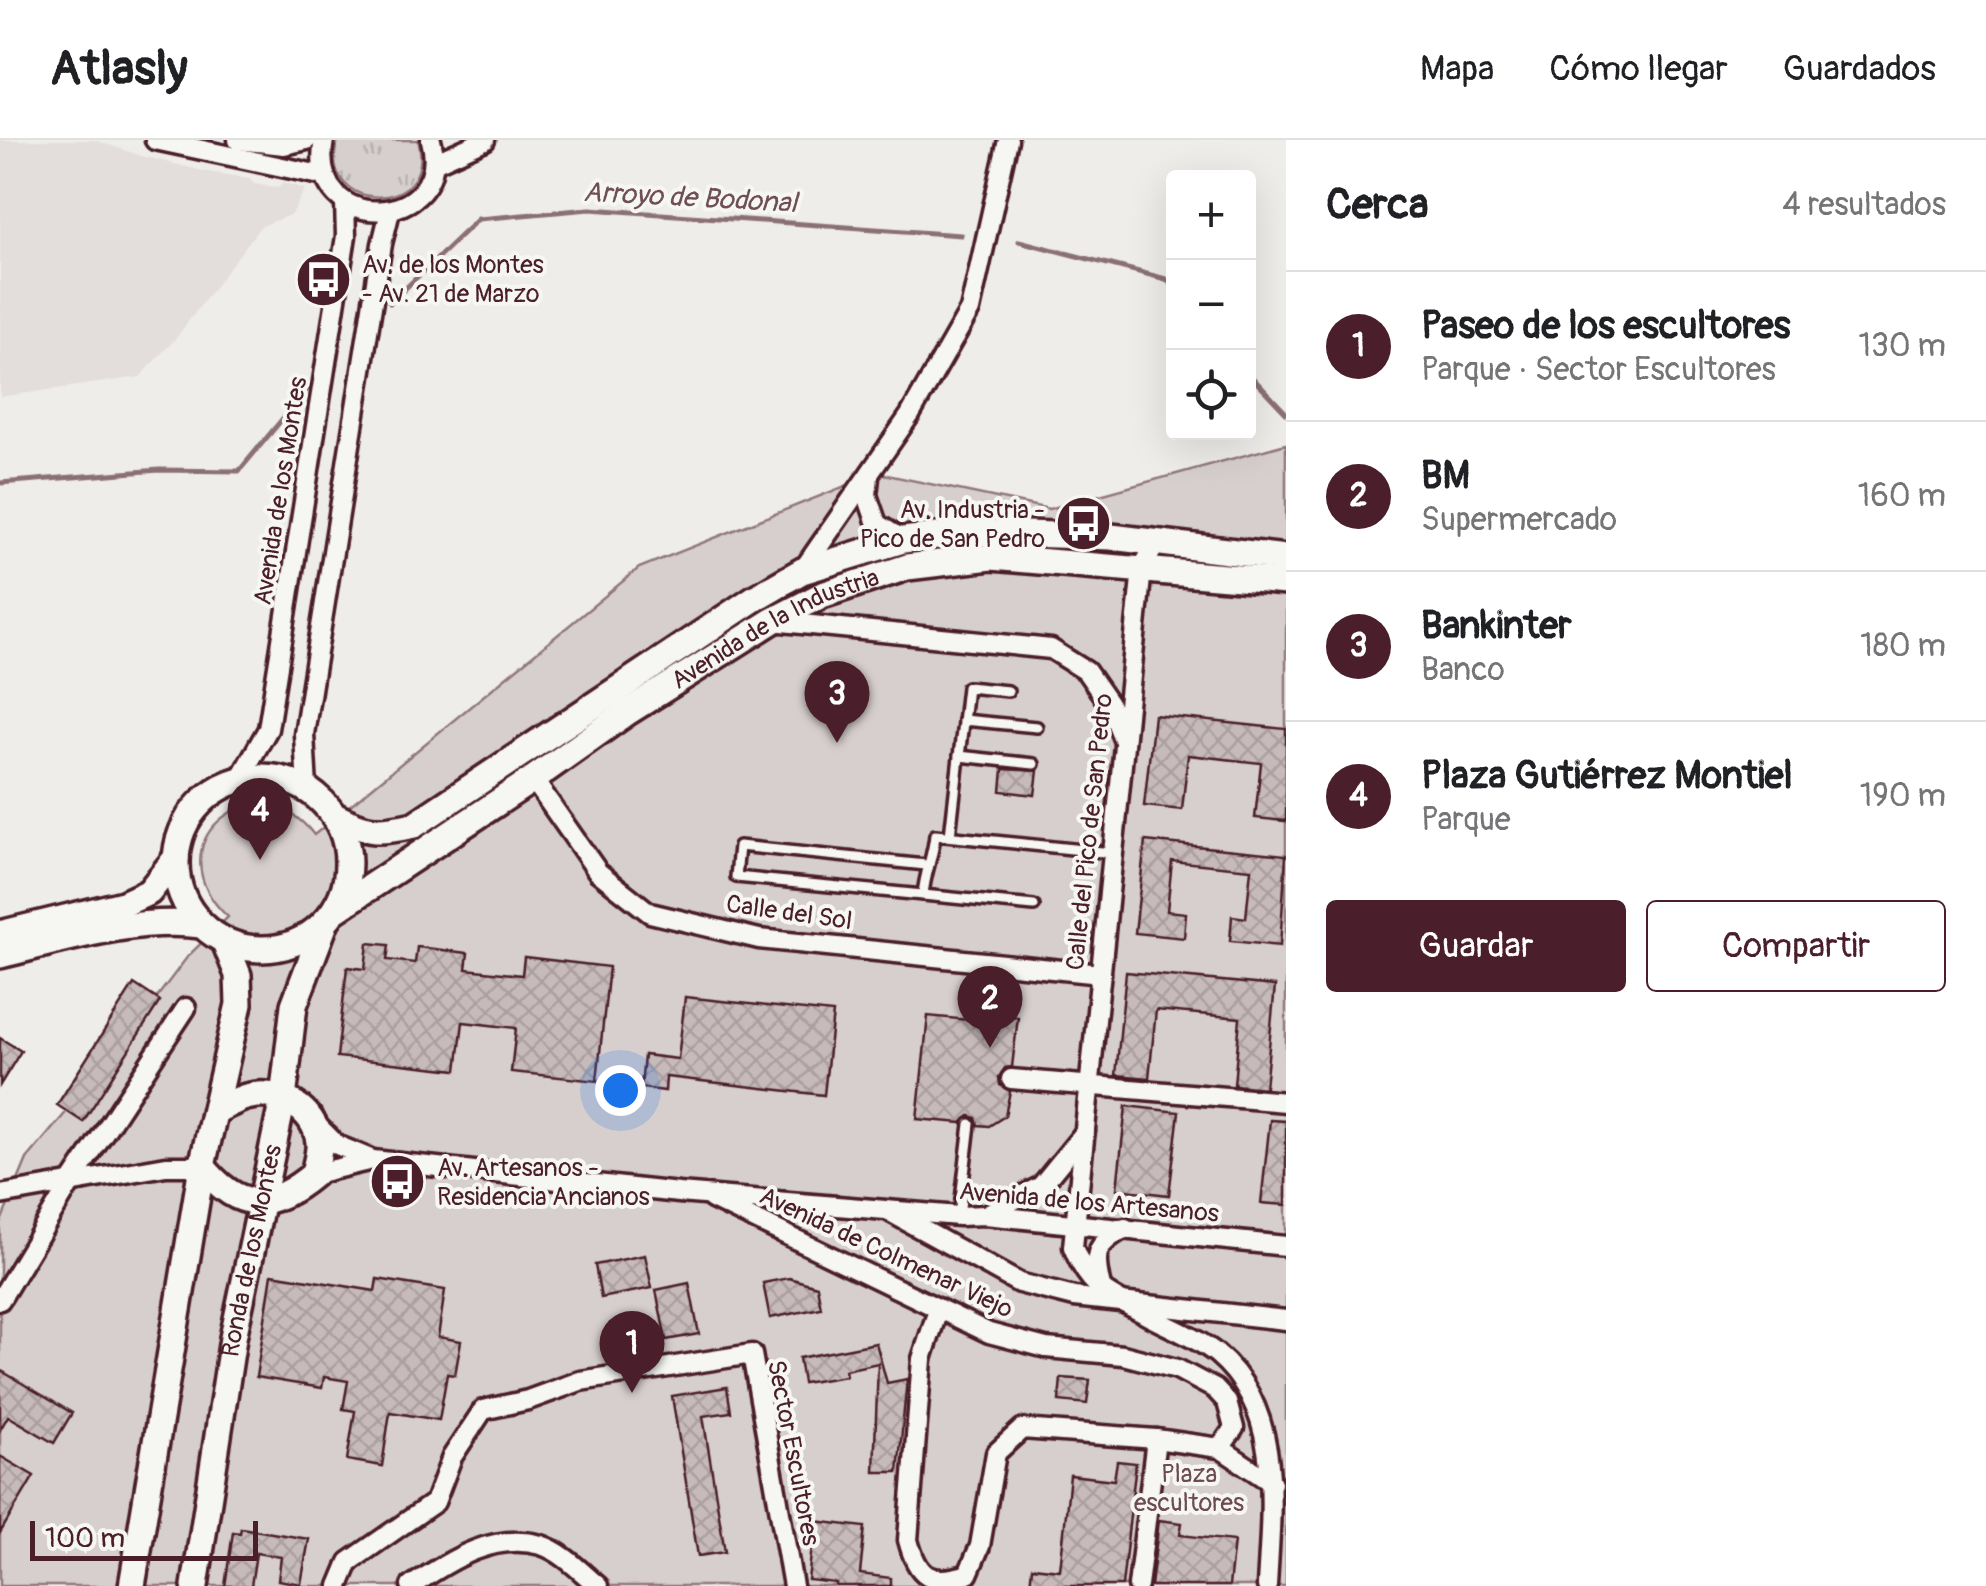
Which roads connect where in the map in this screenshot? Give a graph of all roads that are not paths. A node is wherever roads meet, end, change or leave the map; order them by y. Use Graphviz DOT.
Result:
graph roads {
  1 [pos="155,140"];
  2 [pos="238,140"];
  3 [pos="307,140"];
  4 [pos="324,140"];
  5 [pos="431,140"];
  6 [pos="485,140"];
  7 [pos="1006,149"];
  8 [pos="434,163"];
  9 [pos="325,176"];
  10 [pos="344,202"];
  11 [pos="390,211"];
  12 [pos="870,472"];
  13 [pos="903,540"];
  14 [pos="1157,542"];
  15 [pos="1286,558"];
  16 [pos="1142,568"];
  17 [pos="802,571"];
  18 [pos="1286,582"];
  19 [pos="772,621"];
  20 [pos="1008,691"];
  21 [pos="963,720"];
  22 [pos="1037,727"];
  23 [pos="1124,741"];
  24 [pos="959,756"];
  25 [pos="1034,764"];
  26 [pos="534,779"];
  27 [pos="240,780"];
  28 [pos="307,789"];
  29 [pos="335,816"];
  30 [pos="950,836"];
  31 [pos="1113,853"];
  32 [pos="176,858"];
  33 [pos="926,866"];
  34 [pos="923,894"];
  35 [pos="1034,906"];
  36 [pos="330,916"];
  37 [pos="202,925"];
  38 [pos="0,934"];
  39 [pos="226,942"];
  40 [pos="0,955"];
  41 [pos="996,961"];
  42 [pos="1101,974"];
  43 [pos="186,1008"];
  44 [pos="994,1015"];
  45 [pos="1011,1080"];
  46 [pos="1090,1087"];
  47 [pos="283,1100"];
  48 [pos="1286,1102"];
  49 [pos="217,1110"];
  50 [pos="314,1122"];
  51 [pos="970,1124"];
  52 [pos="1085,1131"];
  53 [pos="373,1160"];
  54 [pos="202,1166"];
  55 [pos="314,1174"];
  56 [pos="70,1184"];
  57 [pos="0,1195"];
  58 [pos="702,1195"];
  59 [pos="260,1203"];
  60 [pos="887,1211"];
  61 [pos="986,1215"];
  62 [pos="958,1216"];
  63 [pos="1076,1224"];
  64 [pos="1125,1228"];
  65 [pos="1286,1246"];
  66 [pos="1102,1292"];
  67 [pos="0,1300"];
  68 [pos="1127,1304"];
  69 [pos="938,1310"];
  70 [pos="1286,1320"];
  71 [pos="1156,1438"];
  72 [pos="1220,1448"];
  73 [pos="1272,1483"];
  74 [pos="132,1586"];
  75 [pos="195,1586"];
  76 [pos="339,1586"];
  77 [pos="411,1586"];
  78 [pos="598,1586"];
  79 [pos="793,1586"];
  80 [pos="1138,1586"];
  81 [pos="1267,1586"];
  1 -- 9 [label="street"];
  2 -- 3 [label="street"];
  4 -- 9 [label="street"];
  5 -- 8 [label="street"];
  6 -- 8 [label="street"];
  7 -- 12 [label="street"];
  8 -- 11 [label="street"];
  9 -- 10 [label="street"];
  10 -- 11 [label="street"];
  10 -- 27 [label="street, Avenida de los Montes"];
  11 -- 28 [label="street"];
  12 -- 13 [label="street"];
  12 -- 17 [label="street"];
  13 -- 14 [label="street, Avenida de la Industria"];
  13 -- 17 [label="street, Avenida de la Industria"];
  14 -- 15 [label="street, Avenida de la Industria"];
  14 -- 16 [label="street, Calle del Pico de San Pedro"];
  16 -- 18 [label="street, Avenida de la Industria"];
  16 -- 19 [label="street, Avenida de la Industria"];
  16 -- 23 [label="street, Calle del Pico de San Pedro"];
  17 -- 29 [label="street, Avenida de la Industria"];
  19 -- 23 [label="street"];
  19 -- 26 [label="street, Avenida de la Industria"];
  20 -- 21 [label="lane"];
  21 -- 22 [label="lane"];
  21 -- 24 [label="lane"];
  23 -- 31 [label="street, Calle del Pico de San Pedro"];
  24 -- 25 [label="lane"];
  24 -- 30 [label="lane"];
  26 -- 36 [label="street, Avenida de la Industria"];
  26 -- 41 [label="street, Calle del Sol"];
  27 -- 28 [label="street"];
  27 -- 32 [label="street"];
  28 -- 29 [label="street"];
  29 -- 36 [label="street"];
  30 -- 31 [label="lane"];
  30 -- 33 [label="lane"];
  31 -- 42 [label="street, Calle del Pico de San Pedro"];
  32 -- 37 [label="street"];
  32 -- 38 [label="street"];
  33 -- 34 [label="lane"];
  33 -- 34 [label="lane"];
  34 -- 35 [label="lane"];
  36 -- 39 [label="street"];
  36 -- 47 [label="street, Ronda de los Montes"];
  37 -- 39 [label="street"];
  37 -- 40 [label="street"];
  39 -- 49 [label="street"];
  41 -- 42 [label="street, Calle del Sol"];
  41 -- 44 [label="lane"];
  42 -- 46 [label="street, Calle del Pico de San Pedro"];
  43 -- 56 [label="street"];
  45 -- 46 [label="street"];
  46 -- 48 [label="street"];
  46 -- 52 [label="street, Calle del Pico de San Pedro"];
  47 -- 49 [label="street"];
  47 -- 50 [label="street"];
  47 -- 59 [label="street, Ronda de los Montes"];
  49 -- 54 [label="street"];
  50 -- 53 [label="street, Avenida de los Artesanos"];
  50 -- 55 [label="street"];
  51 -- 62 [label="lane"];
  52 -- 61 [label="street"];
  52 -- 63 [label="street, Calle del Pico de San Pedro"];
  53 -- 55 [label="street, Avenida de los Artesanos"];
  53 -- 58 [label="street, Avenida de los Artesanos"];
  54 -- 56 [label="street"];
  54 -- 59 [label="street"];
  54 -- 74 [label="street"];
  55 -- 59 [label="street"];
  56 -- 57 [label="street"];
  56 -- 67 [label="street"];
  58 -- 60 [label="street, Avenida de los Artesanos"];
  58 -- 69 [label="street, Avenida de Colmenar Viejo"];
  59 -- 75 [label="street, Ronda de los Montes"];
  60 -- 62 [label="street, Avenida de los Artesanos"];
  60 -- 68 [label="street, Avenida de los Artesanos"];
  61 -- 62 [label="street, Avenida de los Artesanos"];
  61 -- 63 [label="street, Avenida de los Artesanos"];
  63 -- 64 [label="street, Avenida de los Artesanos"];
  63 -- 66 [label="street"];
  64 -- 65 [label="street, Avenida de los Artesanos"];
  64 -- 66 [label="street"];
  66 -- 68 [label="street"];
  68 -- 70 [label="street, Avenida de los Artesanos"];
  68 -- 73 [label="street"];
  69 -- 71 [label="street"];
  69 -- 72 [label="street, Avenida de Colmenar Viejo"];
  71 -- 72 [label="street"];
  71 -- 80 [label="street"];
  72 -- 73 [label="street"];
  73 -- 81 [label="street"];
  76 -- 79 [label="street, Sector Escultores"];
  77 -- 78 [label="street"];
}
